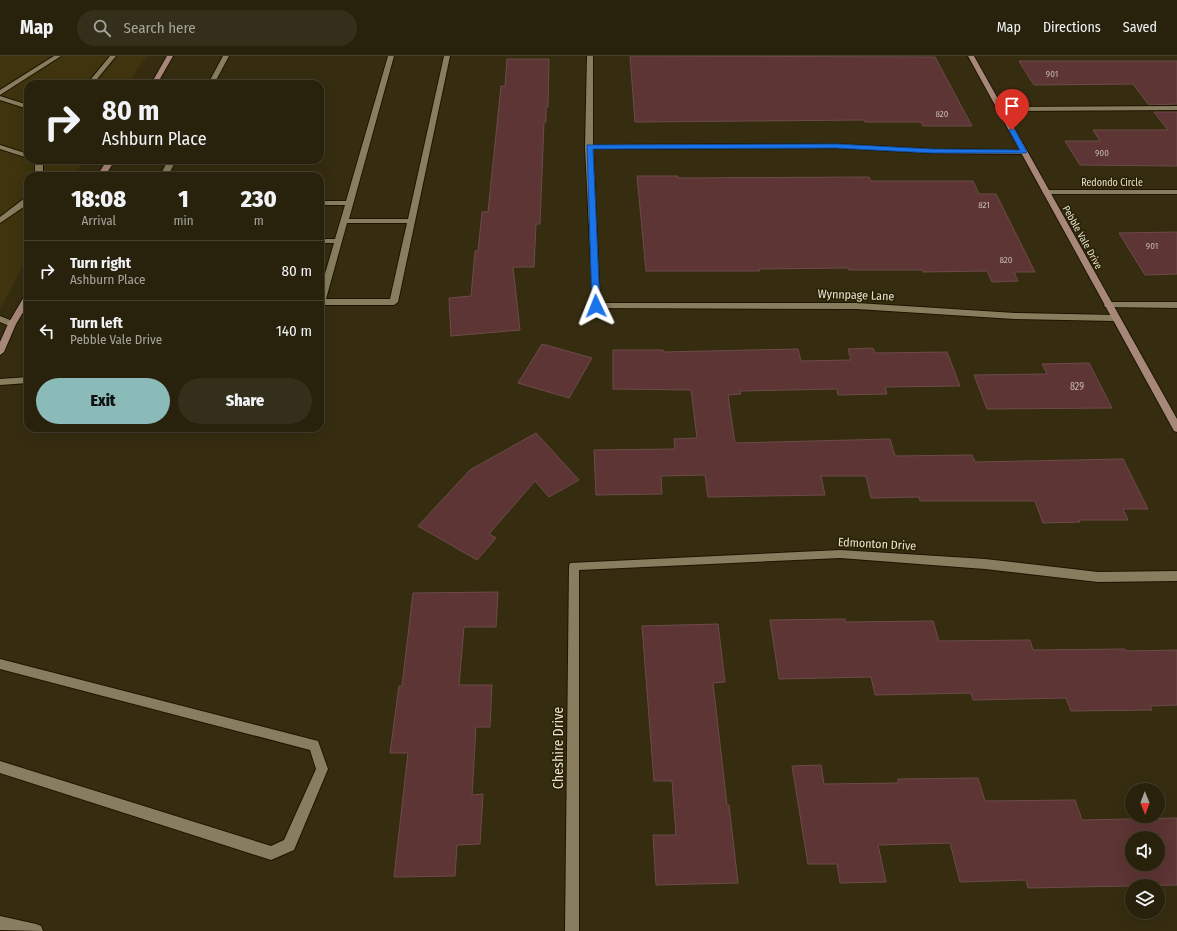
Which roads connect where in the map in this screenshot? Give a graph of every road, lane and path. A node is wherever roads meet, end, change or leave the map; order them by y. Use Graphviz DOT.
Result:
graph roads {
  1 [pos="58,56"];
  2 [pos="110,56"];
  3 [pos="170,56"];
  4 [pos="226,56"];
  5 [pos="391,56"];
  6 [pos="447,56"];
  7 [pos="590,56"];
  8 [pos="971,56"];
  9 [pos="93,80"];
  10 [pos="156,80"];
  11 [pos="213,80"];
  12 [pos="0,93"];
  13 [pos="0,98"];
  14 [pos="24,106"];
  15 [pos="1177,108"];
  16 [pos="1000,109"];
  17 [pos="0,147"];
  18 [pos="590,147"];
  19 [pos="1024,152"];
  20 [pos="24,155"];
  21 [pos="1046,192"];
  22 [pos="1177,192"];
  23 [pos="24,203"];
  24 [pos="324,203"];
  25 [pos="350,203"];
  26 [pos="345,221"];
  27 [pos="411,221"];
  28 [pos="0,222"];
  29 [pos="324,241"];
  30 [pos="339,241"];
  31 [pos="324,295"];
  32 [pos="324,302"];
  33 [pos="24,304"];
  34 [pos="1108,305"];
  35 [pos="1177,305"];
  36 [pos="1115,318"];
  37 [pos="0,319"];
  38 [pos="12,324"];
  39 [pos="0,352"];
  40 [pos="24,380"];
  41 [pos="0,382"];
  42 [pos="1177,428"];
  43 [pos="574,566"];
  44 [pos="1177,576"];
  45 [pos="0,664"];
  46 [pos="0,767"];
  47 [pos="0,923"];
  48 [pos="36,931"];
  49 [pos="572,931"];
  1 -- 12 [label="street"];
  2 -- 9 [label="street"];
  3 -- 10 [label="street"];
  4 -- 11 [label="street"];
  5 -- 25 [label="street"];
  6 -- 27 [label="street"];
  7 -- 18 [label="street"];
  8 -- 16 [label="street, Pebble Vale Drive"];
  13 -- 14 [label="street"];
  15 -- 16 [label="street"];
  16 -- 19 [label="street, Pebble Vale Drive"];
  17 -- 20 [label="street"];
  18 -- 19 [label="street"];
  18 -- 36 [label="street, Wynnpage Lane"];
  19 -- 21 [label="street, Pebble Vale Drive"];
  21 -- 22 [label="street, Redondo Circle"];
  21 -- 34 [label="street, Pebble Vale Drive"];
  23 -- 28 [label="street"];
  24 -- 25 [label="street"];
  25 -- 26 [label="street"];
  26 -- 27 [label="street"];
  26 -- 30 [label="street"];
  27 -- 32 [label="street"];
  29 -- 30 [label="street"];
  30 -- 31 [label="street"];
  33 -- 38 [label="street"];
  34 -- 35 [label="street"];
  34 -- 36 [label="street, Pebble Vale Drive"];
  36 -- 42 [label="street, Pebble Vale Drive"];
  37 -- 38 [label="street"];
  38 -- 39 [label="street"];
  40 -- 41 [label="street"];
  43 -- 44 [label="street, Edmonton Drive"];
  43 -- 49 [label="street, Cheshire Drive"];
  45 -- 46 [label="street"];
  47 -- 48 [label="street"];
}
